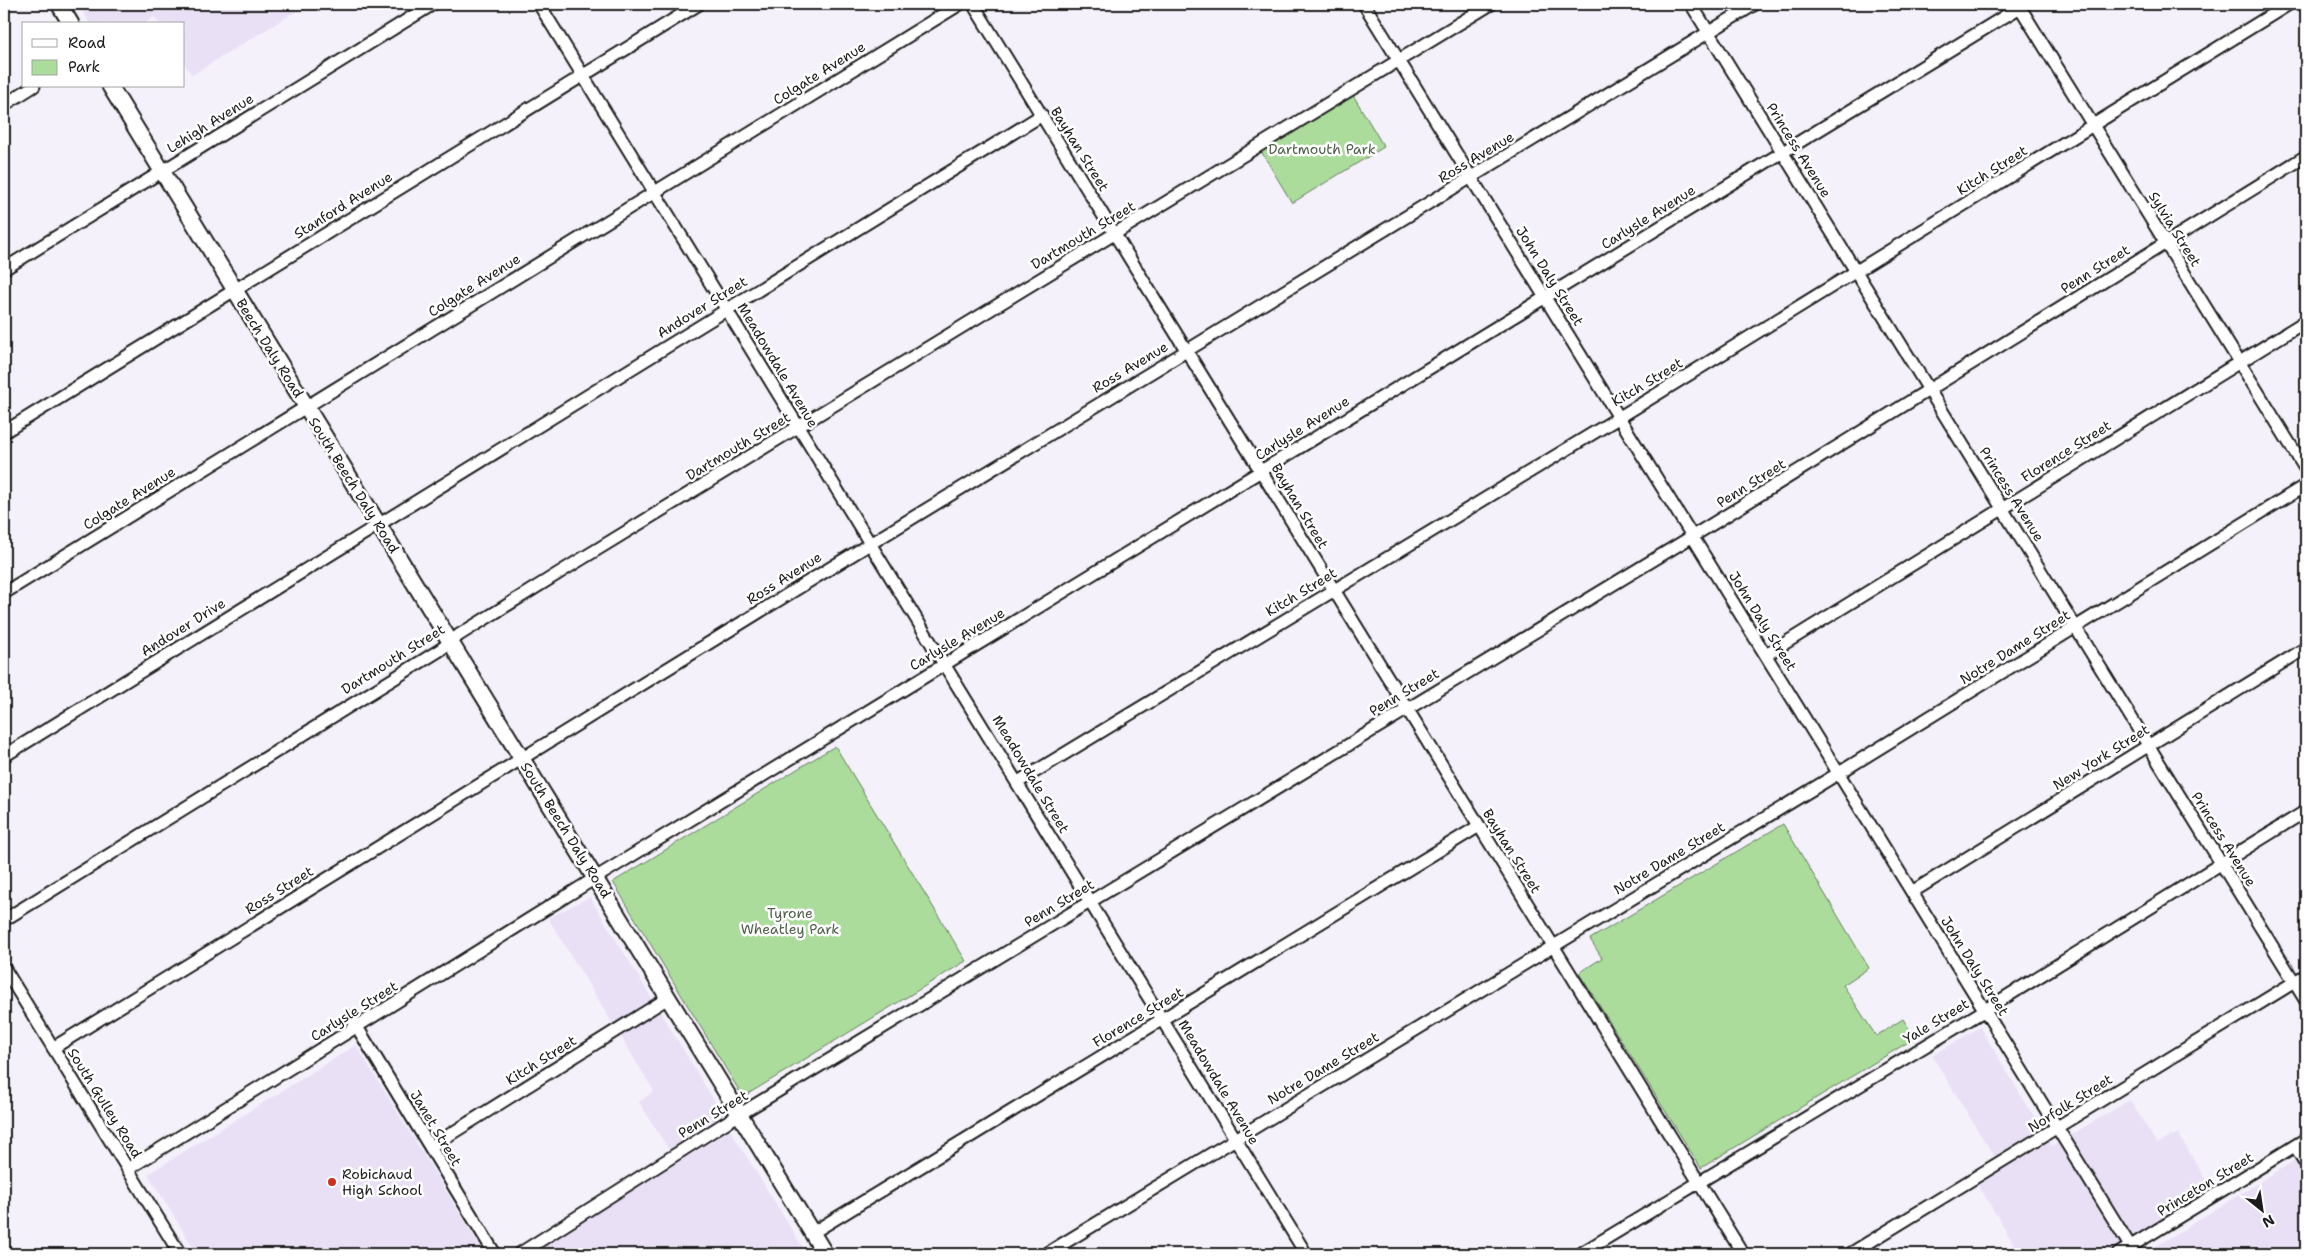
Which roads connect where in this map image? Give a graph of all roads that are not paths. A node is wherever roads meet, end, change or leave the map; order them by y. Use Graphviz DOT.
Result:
graph roads {
  1 [pos="59,4"];
  2 [pos="433,4"];
  3 [pos="539,4"];
  4 [pos="699,4"];
  5 [pos="960,4"];
  6 [pos="973,4"];
  7 [pos="1364,4"];
  8 [pos="1491,4"];
  9 [pos="1691,4"];
  10 [pos="1755,4"];
  11 [pos="2289,4"];
  12 [pos="2021,5"];
  13 [pos="70,22"];
  14 [pos="1708,32"];
  15 [pos="1399,60"];
  16 [pos="583,75"];
  17 [pos="31,88"];
  18 [pos="111,88"];
  19 [pos="4,105"];
  20 [pos="1042,115"];
  21 [pos="2093,125"];
  22 [pos="1782,152"];
  23 [pos="2306,156"];
  24 [pos="161,171"];
  25 [pos="1471,177"];
  26 [pos="655,192"];
  27 [pos="1114,233"];
  28 [pos="2166,243"];
  29 [pos="4,269"];
  30 [pos="1856,271"];
  31 [pos="234,290"];
  32 [pos="1545,297"];
  33 [pos="727,310"];
  34 [pos="2306,321"];
  35 [pos="1187,350"];
  36 [pos="2240,362"];
  37 [pos="1930,389"];
  38 [pos="305,406"];
  39 [pos="1619,417"];
  40 [pos="798,426"];
  41 [pos="4,432"];
  42 [pos="2306,470"];
  43 [pos="1261,471"];
  44 [pos="2306,485"];
  45 [pos="2003,508"];
  46 [pos="378,524"];
  47 [pos="1692,535"];
  48 [pos="870,544"];
  49 [pos="1334,590"];
  50 [pos="4,593"];
  51 [pos="2076,627"];
  52 [pos="451,642"];
  53 [pos="2306,648"];
  54 [pos="1766,654"];
  55 [pos="946,663"];
  56 [pos="1407,708"];
  57 [pos="2149,745"];
  58 [pos="4,756"];
  59 [pos="521,758"];
  60 [pos="1839,773"];
  61 [pos="1018,782"];
  62 [pos="2306,811"];
  63 [pos="1480,826"];
  64 [pos="2222,864"];
  65 [pos="595,878"];
  66 [pos="1912,892"];
  67 [pos="1091,900"];
  68 [pos="4,920"];
  69 [pos="1553,946"];
  70 [pos="4,968"];
  71 [pos="2306,975"];
  72 [pos="2295,982"];
  73 [pos="668,998"];
  74 [pos="2306,1001"];
  75 [pos="1985,1010"];
  76 [pos="351,1016"];
  77 [pos="1163,1019"];
  78 [pos="358,1027"];
  79 [pos="53,1048"];
  80 [pos="740,1115"];
  81 [pos="2058,1128"];
  82 [pos="1236,1138"];
  83 [pos="2306,1139"];
  84 [pos="2295,1146"];
  85 [pos="430,1147"];
  86 [pos="2306,1164"];
  87 [pos="128,1169"];
  88 [pos="1699,1183"];
  89 [pos="812,1233"];
  90 [pos="2133,1250"];
  91 [pos="4,1251"];
  92 [pos="7,1254"];
  93 [pos="180,1254"];
  94 [pos="496,1254"];
  95 [pos="519,1254"];
  96 [pos="825,1254"];
  97 [pos="1046,1254"];
  98 [pos="1306,1254"];
  99 [pos="1580,1254"];
  100 [pos="1743,1254"];
  101 [pos="1850,1254"];
  102 [pos="2118,1254"];
  1 -- 13 [label="main road"];
  2 -- 24 [label="street, Lehigh Avenue"];
  3 -- 16 [label="street, Meadowdale Avenue"];
  4 -- 16 [label="street, Stanford Avenue"];
  5 -- 26 [label="street, Colgate Avenue"];
  6 -- 20 [label="street, Bayhan Street"];
  7 -- 15 [label="street, John Daly Street"];
  8 -- 15 [label="street, Dartmouth Street"];
  9 -- 14 [label="street, Princess Avenue"];
  10 -- 14 [label="street, Ross Avenue"];
  11 -- 21 [label="street, Kitch Street"];
  12 -- 21 [label="street, Sylvia Street"];
  12 -- 22 [label="street, Carlysle Avenue"];
  14 -- 22 [label="street, Princess Avenue"];
  14 -- 25 [label="street, Ross Avenue"];
  15 -- 25 [label="street, John Daly Street"];
  15 -- 27 [label="street, Dartmouth Street"];
  16 -- 26 [label="street, Meadowdale Avenue"];
  16 -- 31 [label="street, Stanford Avenue"];
  17 -- 19 [label="street"];
  18 -- 24 [label="main road"];
  20 -- 27 [label="street, Bayhan Street"];
  20 -- 33 [label="street, Andover Street"];
  21 -- 28 [label="street, Sylvia Street"];
  21 -- 30 [label="street, Kitch Street"];
  22 -- 30 [label="street, Princess Avenue"];
  22 -- 32 [label="street, Carlysle Avenue"];
  23 -- 28 [label="street, Penn Street"];
  24 -- 29 [label="street, Lehigh Avenue"];
  24 -- 31 [label="main road"];
  25 -- 32 [label="street, John Daly Street"];
  25 -- 35 [label="street, Ross Avenue"];
  26 -- 33 [label="street, Meadowdale Avenue"];
  26 -- 38 [label="street, Colgate Avenue"];
  27 -- 35 [label="street, Bayhan Street"];
  27 -- 40 [label="street, Dartmouth Street"];
  28 -- 36 [label="street, Sylvia Street"];
  28 -- 37 [label="street, Penn Street"];
  30 -- 37 [label="street, Princess Avenue"];
  30 -- 39 [label="street, Kitch Street"];
  31 -- 38 [label="main road, Beech Daly Road"];
  31 -- 41 [label="street, Stanford Avenue"];
  32 -- 39 [label="street, John Daly Street"];
  32 -- 43 [label="street, Carlysle Avenue"];
  33 -- 40 [label="street, Meadowdale Avenue"];
  33 -- 46 [label="street, Andover Street"];
  34 -- 36 [label="street, Florence Street"];
  35 -- 43 [label="street, Bayhan Street"];
  35 -- 48 [label="street, Ross Avenue"];
  36 -- 42 [label="street, Sylvia Street"];
  36 -- 45 [label="street, Florence Street"];
  37 -- 45 [label="street, Princess Avenue"];
  37 -- 47 [label="street, Penn Street"];
  38 -- 46 [label="main road, South Beech Daly Road"];
  38 -- 50 [label="street, Colgate Avenue"];
  39 -- 47 [label="street, John Daly Street"];
  39 -- 49 [label="street, Kitch Street"];
  40 -- 48 [label="street, Meadowdale Avenue"];
  40 -- 52 [label="street, Dartmouth Street"];
  43 -- 49 [label="street, Bayhan Street"];
  43 -- 55 [label="street, Carlysle Avenue"];
  44 -- 51 [label="street, Notre Dame Street"];
  45 -- 51 [label="street, Princess Avenue"];
  45 -- 54 [label="street, Florence Street"];
  46 -- 52 [label="main road, South Beech Daly Road"];
  46 -- 58 [label="street, Andover Drive"];
  47 -- 54 [label="street, John Daly Street"];
  47 -- 56 [label="street, Penn Street"];
  48 -- 55 [label="street, Meadowdale Avenue"];
  48 -- 59 [label="street, Ross Avenue"];
  49 -- 56 [label="street, Bayhan Street"];
  49 -- 61 [label="street, Kitch Street"];
  51 -- 57 [label="street, Princess Avenue"];
  51 -- 60 [label="street, Notre Dame Street"];
  52 -- 59 [label="main road, South Beech Daly Road"];
  52 -- 68 [label="street, Dartmouth Street"];
  53 -- 57 [label="street, New York Street"];
  54 -- 60 [label="street, John Daly Street"];
  55 -- 61 [label="street, Meadowdale Street"];
  55 -- 65 [label="street, Carlysle Avenue"];
  56 -- 63 [label="street, Bayhan Street"];
  56 -- 67 [label="street, Penn Street"];
  57 -- 64 [label="street, Princess Avenue"];
  57 -- 66 [label="street, New York Street"];
  59 -- 65 [label="main road, South Beech Daly Road"];
  59 -- 79 [label="street, Ross Street"];
  60 -- 66 [label="street, John Daly Street"];
  60 -- 69 [label="street, Notre Dame Street"];
  61 -- 67 [label="street, Meadowdale Street"];
  62 -- 64 [label="street, Yale Street"];
  63 -- 69 [label="street, Bayhan Street"];
  63 -- 77 [label="street, Florence Street"];
  64 -- 72 [label="street, Princess Avenue"];
  64 -- 75 [label="street, Yale Street"];
  65 -- 73 [label="main road, South Beech Daly Road"];
  65 -- 78 [label="street, Carlysle Street"];
  66 -- 75 [label="street, John Daly Street"];
  67 -- 77 [label="street, Meadowdale Avenue"];
  67 -- 80 [label="street, Penn Street"];
  69 -- 82 [label="street, Notre Dame Street"];
  69 -- 88 [label="street, Bayhan Street"];
  70 -- 79 [label="street, South Gulley Road"];
  71 -- 72 [label="street, Norfolk Street"];
  72 -- 74 [label="street, Princess Avenue"];
  72 -- 81 [label="street, Norfolk Street"];
  73 -- 80 [label="main road, South Beech Daly Road"];
  73 -- 85 [label="street, Kitch Street"];
  75 -- 81 [label="street, John Daly Street"];
  75 -- 88 [label="street, Yale Street"];
  76 -- 78 [label="street, Janet Street"];
  77 -- 82 [label="street, Meadowdale Avenue"];
  77 -- 89 [label="street, Florence Street"];
  78 -- 85 [label="street, Janet Street"];
  78 -- 87 [label="street, Carlysle Street"];
  79 -- 87 [label="street, South Gulley Road"];
  80 -- 89 [label="main road, South Beech Daly Road"];
  80 -- 95 [label="street, Penn Street"];
  81 -- 90 [label="street, John Daly Street"];
  81 -- 101 [label="street, Norfolk Street"];
  82 -- 97 [label="street, Notre Dame Street"];
  82 -- 98 [label="street, Meadowdale Avenue"];
  83 -- 84 [label="street, Princeton Street"];
  84 -- 86 [label="street"];
  84 -- 90 [label="street, Princeton Street"];
  85 -- 94 [label="street, Janet Street"];
  87 -- 93 [label="street, South Gulley Road"];
  88 -- 99 [label="street, Yale Street"];
  88 -- 100 [label="street, Bayhan Street"];
  89 -- 96 [label="main road, South Beech Daly Road"];
  90 -- 102 [label="street, Princeton Street"];
  91 -- 92 [label="street"];
}
